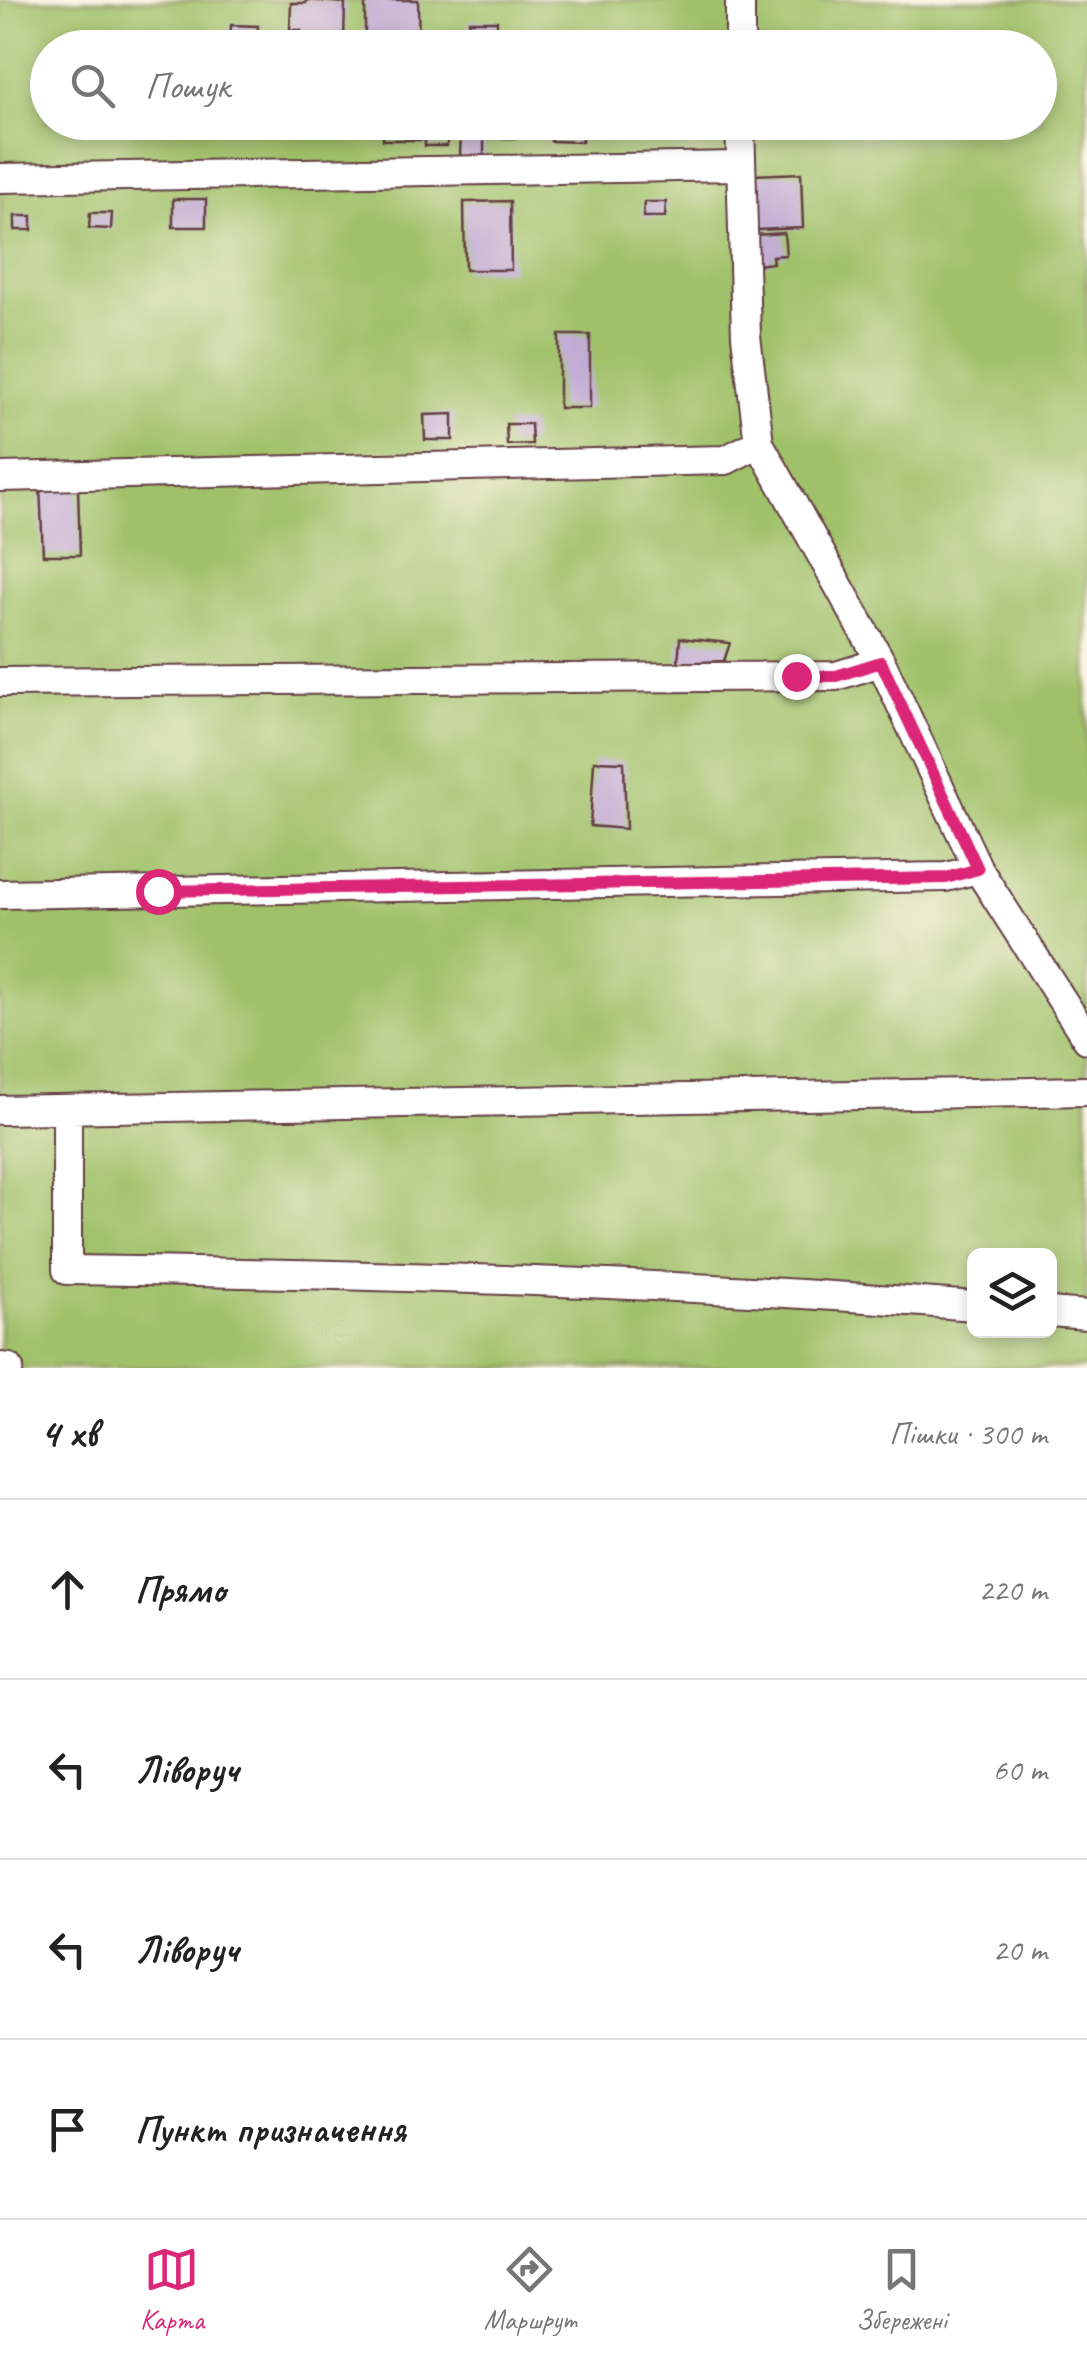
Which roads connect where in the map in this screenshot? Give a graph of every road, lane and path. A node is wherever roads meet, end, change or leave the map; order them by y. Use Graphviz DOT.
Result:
graph roads {
  1 [pos="740,0"];
  2 [pos="740,30"];
  3 [pos="740,140"];
  4 [pos="739,166"];
  5 [pos="0,178"];
  6 [pos="759,443"];
  7 [pos="0,477"];
  8 [pos="881,662"];
  9 [pos="0,682"];
  10 [pos="978,869"];
  11 [pos="0,894"];
  12 [pos="1087,1039"];
  13 [pos="1087,1091"];
  14 [pos="67,1108"];
  15 [pos="0,1110"];
  16 [pos="967,1306"];
  17 [pos="1057,1313"];
  18 [pos="1087,1315"];
  19 [pos="0,1367"];
  20 [pos="9,1368"];
  1 -- 2 [label="street"];
  3 -- 4 [label="street"];
  4 -- 5 [label="street"];
  4 -- 6 [label="street"];
  6 -- 7 [label="street"];
  6 -- 8 [label="street"];
  8 -- 9 [label="street"];
  8 -- 10 [label="street"];
  10 -- 11 [label="street"];
  10 -- 12 [label="street"];
  13 -- 14 [label="street"];
  14 -- 15 [label="street"];
  14 -- 16 [label="street"];
  17 -- 18 [label="street"];
  19 -- 20 [label="street"];
}
